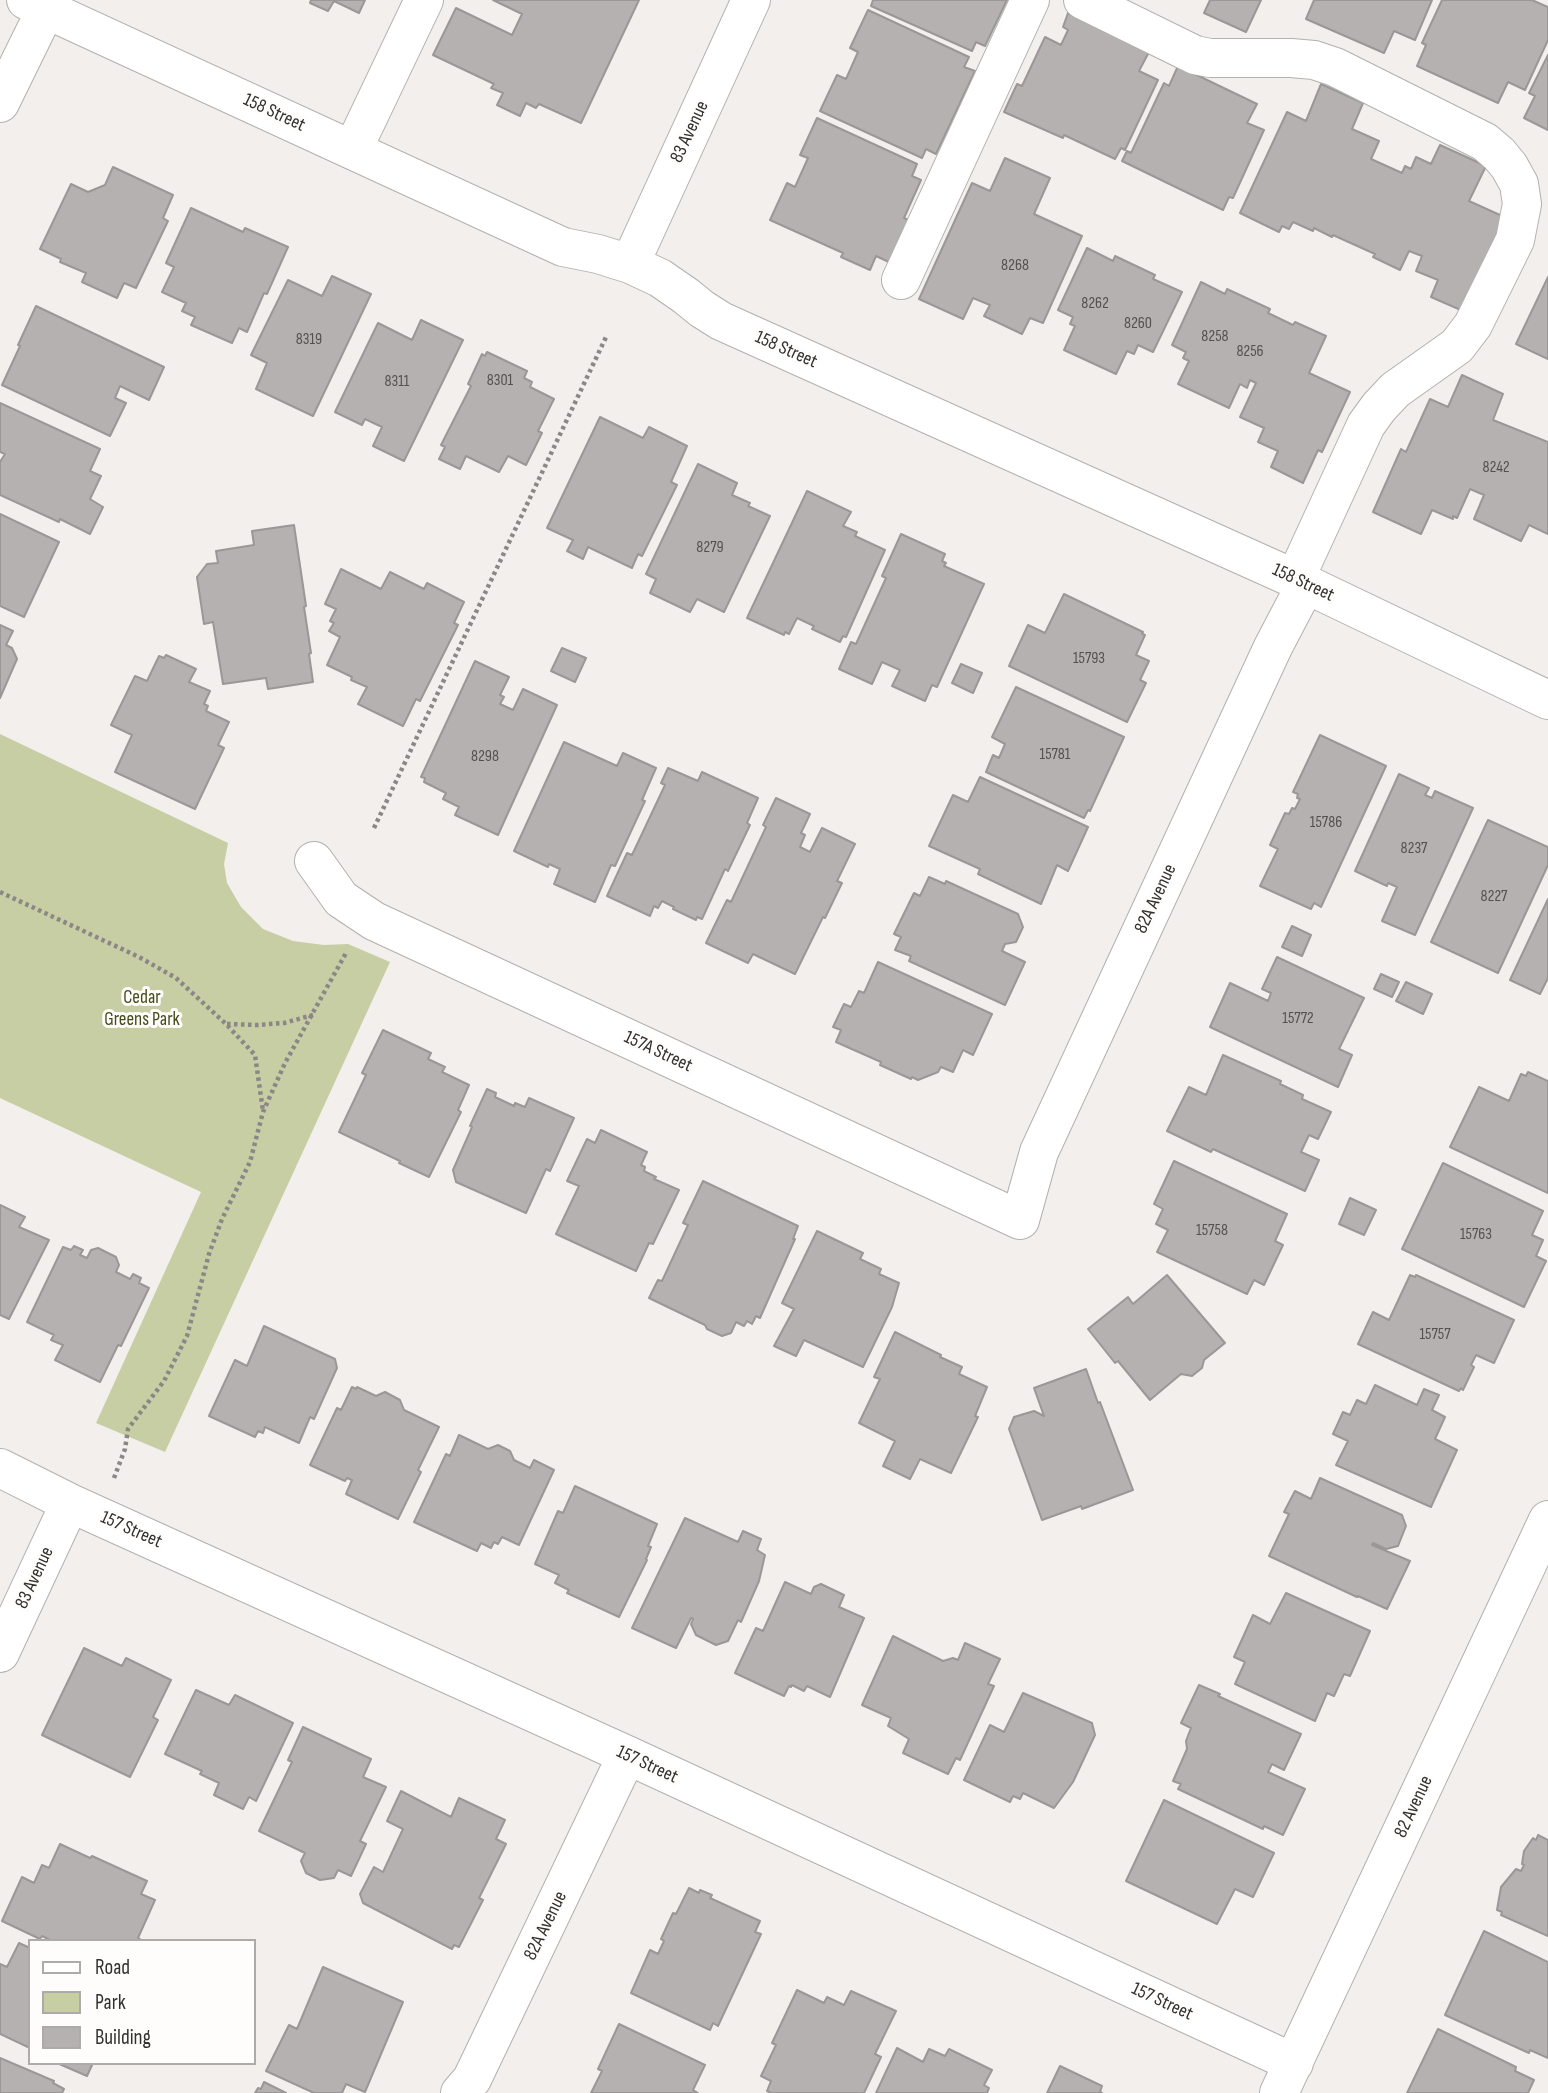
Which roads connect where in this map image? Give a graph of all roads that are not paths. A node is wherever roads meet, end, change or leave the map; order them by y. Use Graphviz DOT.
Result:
graph roads {
  1 [pos="424,0"];
  2 [pos="751,0"];
  3 [pos="1030,0"];
  4 [pos="1083,0"];
  5 [pos="36,4"];
  6 [pos="0,103"];
  7 [pos="353,149"];
  8 [pos="1535,202"];
  9 [pos="630,264"];
  10 [pos="901,280"];
  11 [pos="1300,582"];
  12 [pos="1548,700"];
  13 [pos="314,861"];
  14 [pos="1020,1220"];
  15 [pos="0,1468"];
  16 [pos="71,1503"];
  17 [pos="1548,1521"];
  18 [pos="0,1653"];
  19 [pos="627,1755"];
  20 [pos="1287,2078"];
  21 [pos="460,2093"];
  1 -- 7 [label="street"];
  2 -- 9 [label="street, 83 Avenue"];
  3 -- 10 [label="street"];
  4 -- 8 [label="street"];
  5 -- 6 [label="street"];
  5 -- 7 [label="street, 158 Street"];
  7 -- 9 [label="street, 158 Street"];
  8 -- 11 [label="street, 82A Avenue"];
  9 -- 11 [label="street, 158 Street"];
  11 -- 12 [label="street, 158 Street"];
  11 -- 14 [label="street, 82A Avenue"];
  13 -- 14 [label="street, 157A Street"];
  15 -- 16 [label="street, 157 Street"];
  16 -- 18 [label="street, 83 Avenue"];
  16 -- 19 [label="street, 157 Street"];
  17 -- 20 [label="street, 82 Avenue"];
  19 -- 20 [label="street, 157 Street"];
  19 -- 21 [label="street, 82A Avenue"];
}
